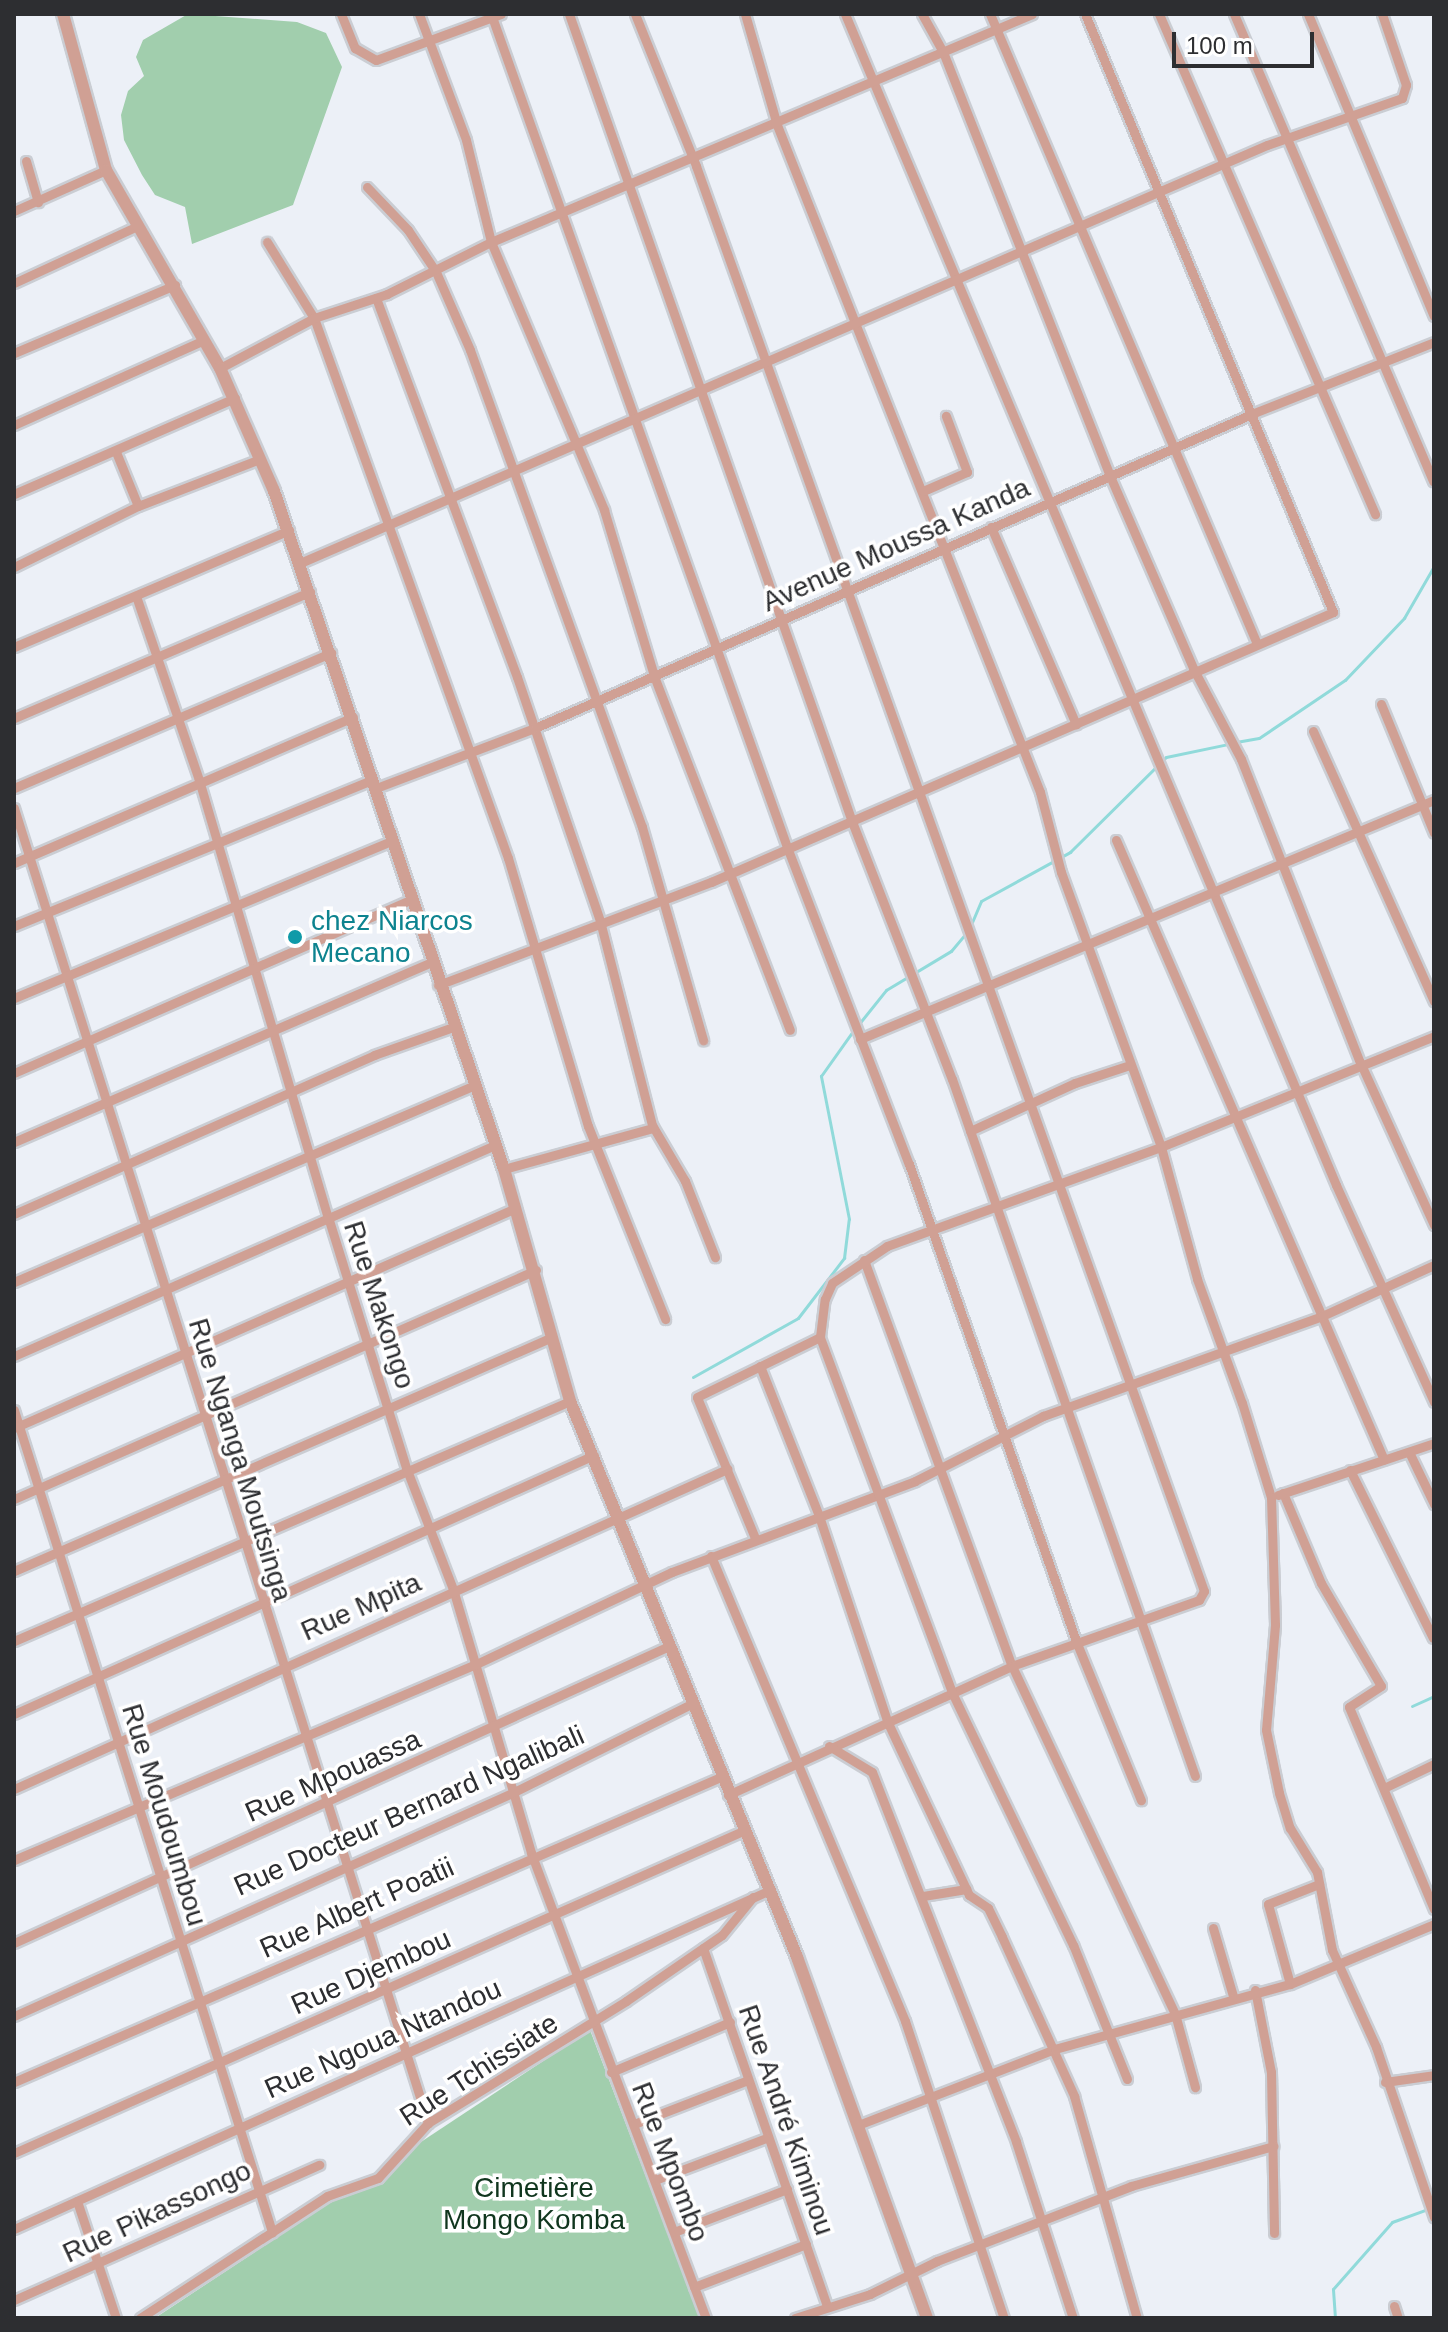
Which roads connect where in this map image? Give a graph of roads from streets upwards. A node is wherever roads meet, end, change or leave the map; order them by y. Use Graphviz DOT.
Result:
graph roads {
  1 [pos="63,14"];
  2 [pos="341,14"];
  3 [pos="419,14"];
  4 [pos="569,14"];
  5 [pos="635,14"];
  6 [pos="745,14"];
  7 [pos="845,14"];
  8 [pos="922,14"];
  9 [pos="990,14"];
  10 [pos="1032,14"];
  11 [pos="1085,14"];
  12 [pos="1159,14"];
  13 [pos="1234,14"];
  14 [pos="1308,14"];
  15 [pos="1382,14"];
  16 [pos="495,15"];
  17 [pos="997,31"];
  18 [pos="429,43"];
  19 [pos="943,52"];
  20 [pos="875,82"];
  21 [pos="1347,114"];
  22 [pos="777,125"];
  23 [pos="1287,137"];
  24 [pos="693,158"];
  25 [pos="26,161"];
  26 [pos="1223,164"];
  27 [pos="106,170"];
  28 [pos="367,187"];
  29 [pos="629,187"];
  30 [pos="1162,190"];
  31 [pos="38,202"];
  32 [pos="14,211"];
  33 [pos="565,214"];
  34 [pos="1078,225"];
  35 [pos="135,227"];
  36 [pos="267,242"];
  37 [pos="491,242"];
  38 [pos="1017,251"];
  39 [pos="436,272"];
  40 [pos="957,276"];
  41 [pos="14,283"];
  42 [pos="175,285"];
  43 [pos="376,298"];
  44 [pos="1434,316"];
  45 [pos="314,318"];
  46 [pos="857,321"];
  47 [pos="204,340"];
  48 [pos="1434,342"];
  49 [pos="14,353"];
  50 [pos="765,362"];
  51 [pos="1386,362"];
  52 [pos="220,368"];
  53 [pos="1320,386"];
  54 [pos="700,392"];
  55 [pos="235,398"];
  56 [pos="1254,413"];
  57 [pos="946,416"];
  58 [pos="639,419"];
  59 [pos="14,425"];
  60 [pos="572,445"];
  61 [pos="1173,450"];
  62 [pos="116,452"];
  63 [pos="260,459"];
  64 [pos="511,469"];
  65 [pos="1110,476"];
  66 [pos="1433,481"];
  67 [pos="923,491"];
  68 [pos="14,494"];
  69 [pos="450,494"];
  70 [pos="1049,502"];
  71 [pos="138,506"];
  72 [pos="1375,514"];
  73 [pos="389,525"];
  74 [pos="991,527"];
  75 [pos="289,530"];
  76 [pos="946,550"];
  77 [pos="300,563"];
  78 [pos="14,567"];
  79 [pos="848,590"];
  80 [pos="310,592"];
  81 [pos="136,596"];
  82 [pos="785,618"];
  83 [pos="1257,644"];
  84 [pos="14,647"];
  85 [pos="716,648"];
  86 [pos="331,653"];
  87 [pos="157,654"];
  88 [pos="1193,668"];
  89 [pos="654,676"];
  90 [pos="1133,696"];
  91 [pos="596,700"];
  92 [pos="1381,704"];
  93 [pos="353,717"];
  94 [pos="14,718"];
  95 [pos="178,718"];
  96 [pos="1076,724"];
  97 [pos="535,728"];
  98 [pos="1313,731"];
  99 [pos="470,750"];
  100 [pos="1024,750"];
  101 [pos="199,780"];
  102 [pos="374,784"];
  103 [pos="14,788"];
  104 [pos="918,789"];
  105 [pos="1434,800"];
  106 [pos="1422,806"];
  107 [pos="14,808"];
  108 [pos="851,819"];
  109 [pos="1357,833"];
  110 [pos="1434,833"];
  111 [pos="1116,840"];
  112 [pos="218,841"];
  113 [pos="392,841"];
  114 [pos="787,847"];
  115 [pos="32,856"];
  116 [pos="14,863"];
  117 [pos="1281,863"];
  118 [pos="727,873"];
  119 [pos="1214,891"];
  120 [pos="665,897"];
  121 [pos="408,901"];
  122 [pos="237,909"];
  123 [pos="50,910"];
  124 [pos="1151,917"];
  125 [pos="600,921"];
  126 [pos="14,926"];
  127 [pos="535,945"];
  128 [pos="1089,946"];
  129 [pos="429,963"];
  130 [pos="255,965"];
  131 [pos="65,977"];
  132 [pos="438,985"];
  133 [pos="985,989"];
  134 [pos="14,998"];
  135 [pos="1434,1001"];
  136 [pos="924,1013"];
  137 [pos="453,1027"];
  138 [pos="790,1030"];
  139 [pos="273,1036"];
  140 [pos="1434,1036"];
  141 [pos="860,1039"];
  142 [pos="703,1040"];
  143 [pos="84,1041"];
  144 [pos="1360,1062"];
  145 [pos="1130,1065"];
  146 [pos="14,1073"];
  147 [pos="475,1085"];
  148 [pos="1298,1088"];
  149 [pos="290,1092"];
  150 [pos="1033,1101"];
  151 [pos="104,1103"];
  152 [pos="1234,1117"];
  153 [pos="653,1128"];
  154 [pos="970,1131"];
  155 [pos="597,1141"];
  156 [pos="14,1142"];
  157 [pos="495,1145"];
  158 [pos="1161,1147"];
  159 [pos="311,1155"];
  160 [pos="125,1165"];
  161 [pos="504,1169"];
  162 [pos="1060,1183"];
  163 [pos="516,1208"];
  164 [pos="997,1208"];
  165 [pos="14,1214"];
  166 [pos="328,1217"];
  167 [pos="1434,1225"];
  168 [pos="144,1228"];
  169 [pos="931,1230"];
  170 [pos="715,1257"];
  171 [pos="864,1260"];
  172 [pos="1434,1265"];
  173 [pos="536,1270"];
  174 [pos="352,1279"];
  175 [pos="14,1282"];
  176 [pos="1384,1287"];
  177 [pos="165,1288"];
  178 [pos="1322,1316"];
  179 [pos="665,1319"];
  180 [pos="820,1337"];
  181 [pos="550,1338"];
  182 [pos="368,1343"];
  183 [pos="1223,1352"];
  184 [pos="183,1354"];
  185 [pos="14,1356"];
  186 [pos="760,1366"];
  187 [pos="1129,1382"];
  188 [pos="570,1401"];
  189 [pos="1434,1402"];
  190 [pos="388,1403"];
  191 [pos="1067,1406"];
  192 [pos="14,1410"];
  193 [pos="202,1418"];
  194 [pos="17,1426"];
  195 [pos="1005,1437"];
  196 [pos="1434,1443"];
  197 [pos="1409,1452"];
  198 [pos="594,1455"];
  199 [pos="1384,1460"];
  200 [pos="942,1468"];
  201 [pos="727,1469"];
  202 [pos="407,1470"];
  203 [pos="1350,1470"];
  204 [pos="221,1479"];
  205 [pos="39,1489"];
  206 [pos="1283,1493"];
  207 [pos="882,1494"];
  208 [pos="1271,1497"];
  209 [pos="14,1499"];
  210 [pos="1434,1504"];
  211 [pos="619,1516"];
  212 [pos="819,1516"];
  213 [pos="430,1529"];
  214 [pos="755,1538"];
  215 [pos="243,1543"];
  216 [pos="60,1551"];
  217 [pos="711,1556"];
  218 [pos="14,1571"];
  219 [pos="646,1587"];
  220 [pos="453,1589"];
  221 [pos="261,1605"];
  222 [pos="80,1609"];
  223 [pos="1139,1617"];
  224 [pos="1433,1638"];
  225 [pos="14,1641"];
  226 [pos="1076,1641"];
  227 [pos="669,1646"];
  228 [pos="283,1666"];
  229 [pos="472,1666"];
  230 [pos="1012,1666"];
  231 [pos="100,1678"];
  232 [pos="953,1695"];
  233 [pos="691,1704"];
  234 [pos="14,1714"];
  235 [pos="888,1723"];
  236 [pos="493,1728"];
  237 [pos="306,1735"];
  238 [pos="115,1739"];
  239 [pos="829,1746"];
  240 [pos="799,1760"];
  241 [pos="1434,1764"];
  242 [pos="1195,1776"];
  243 [pos="721,1777"];
  244 [pos="1386,1787"];
  245 [pos="14,1789"];
  246 [pos="512,1793"];
  247 [pos="728,1795"];
  248 [pos="1141,1800"];
  249 [pos="326,1804"];
  250 [pos="139,1809"];
  251 [pos="745,1830"];
  252 [pos="531,1853"];
  253 [pos="14,1860"];
  254 [pos="345,1867"];
  255 [pos="162,1878"];
  256 [pos="1319,1884"];
  257 [pos="966,1889"];
  258 [pos="770,1890"];
  259 [pos="923,1896"];
  260 [pos="753,1897"];
  261 [pos="1434,1909"];
  262 [pos="553,1917"];
  263 [pos="1434,1924"];
  264 [pos="1213,1928"];
  265 [pos="364,1929"];
  266 [pos="179,1938"];
  267 [pos="14,1943"];
  268 [pos="703,1948"];
  269 [pos="1337,1966"];
  270 [pos="574,1978"];
  271 [pos="1290,1984"];
  272 [pos="387,1989"];
  273 [pos="1255,1990"];
  274 [pos="1233,1996"];
  275 [pos="201,2002"];
  276 [pos="1175,2014"];
  277 [pos="14,2016"];
  278 [pos="594,2021"];
  279 [pos="730,2022"];
  280 [pos="1111,2033"];
  281 [pos="1055,2049"];
  282 [pos="407,2052"];
  283 [pos="221,2061"];
  284 [pos="990,2071"];
  285 [pos="611,2072"];
  286 [pos="1434,2075"];
  287 [pos="1127,2079"];
  288 [pos="748,2080"];
  289 [pos="14,2082"];
  290 [pos="1385,2082"];
  291 [pos="1195,2087"];
  292 [pos="931,2096"];
  293 [pos="428,2123"];
  294 [pos="634,2124"];
  295 [pos="858,2125"];
  296 [pos="240,2126"];
  297 [pos="766,2138"];
  298 [pos="1273,2146"];
  299 [pos="14,2153"];
  300 [pos="319,2165"];
  301 [pos="655,2180"];
  302 [pos="257,2189"];
  303 [pos="787,2189"];
  304 [pos="1102,2197"];
  305 [pos="77,2201"];
  306 [pos="1433,2213"];
  307 [pos="1041,2220"];
  308 [pos="14,2229"];
  309 [pos="272,2232"];
  310 [pos="674,2232"];
  311 [pos="1274,2233"];
  312 [pos="806,2244"];
  313 [pos="979,2244"];
  314 [pos="98,2265"];
  315 [pos="910,2272"];
  316 [pos="694,2287"];
  317 [pos="14,2300"];
  318 [pos="1394,2306"];
  319 [pos="827,2307"];
  320 [pos="800,2317"];
  321 [pos="116,2318"];
  322 [pos="140,2318"];
  323 [pos="706,2318"];
  324 [pos="927,2318"];
  325 [pos="1004,2318"];
  326 [pos="1073,2318"];
  327 [pos="1137,2318"];
  328 [pos="1398,2318"];
  1 -- 27 [label="street"];
  2 -- 18 [label="street"];
  3 -- 18 [label="street"];
  4 -- 29 [label="street"];
  5 -- 24 [label="street"];
  6 -- 22 [label="street"];
  7 -- 20 [label="street"];
  8 -- 19 [label="street"];
  9 -- 17 [label="street"];
  10 -- 17 [label="street"];
  11 -- 30 [label="street"];
  12 -- 26 [label="street"];
  13 -- 23 [label="street"];
  14 -- 21 [label="street"];
  15 -- 21 [label="street"];
  16 -- 18 [label="street"];
  16 -- 33 [label="street"];
  17 -- 19 [label="street"];
  17 -- 34 [label="street"];
  18 -- 37 [label="street"];
  19 -- 20 [label="street"];
  19 -- 38 [label="street"];
  20 -- 22 [label="street"];
  20 -- 40 [label="street"];
  21 -- 23 [label="street"];
  21 -- 44 [label="street"];
  22 -- 24 [label="street"];
  22 -- 46 [label="street"];
  23 -- 26 [label="street"];
  23 -- 51 [label="street"];
  24 -- 29 [label="street"];
  24 -- 50 [label="street"];
  25 -- 31 [label="street"];
  26 -- 30 [label="street"];
  26 -- 53 [label="street"];
  27 -- 31 [label="street"];
  27 -- 35 [label="street"];
  28 -- 39 [label="street"];
  29 -- 33 [label="street"];
  29 -- 54 [label="street"];
  30 -- 34 [label="street"];
  30 -- 56 [label="street"];
  31 -- 32 [label="street"];
  33 -- 37 [label="street"];
  33 -- 58 [label="street"];
  34 -- 38 [label="street"];
  34 -- 61 [label="street"];
  35 -- 41 [label="street"];
  35 -- 42 [label="street"];
  36 -- 45 [label="street"];
  37 -- 39 [label="street"];
  37 -- 60 [label="street"];
  38 -- 40 [label="street"];
  38 -- 65 [label="street"];
  39 -- 43 [label="street"];
  39 -- 64 [label="street"];
  40 -- 46 [label="street"];
  40 -- 70 [label="street"];
  42 -- 47 [label="street"];
  42 -- 49 [label="street"];
  43 -- 45 [label="street"];
  43 -- 69 [label="street"];
  45 -- 52 [label="street"];
  45 -- 73 [label="street"];
  46 -- 50 [label="street"];
  46 -- 67 [label="street"];
  47 -- 52 [label="street"];
  47 -- 59 [label="street"];
  48 -- 51 [label="street, Avenue Moussa Kanda"];
  50 -- 54 [label="street"];
  50 -- 79 [label="street"];
  51 -- 53 [label="street, Avenue Moussa Kanda"];
  51 -- 66 [label="street"];
  52 -- 55 [label="street"];
  53 -- 56 [label="street, Avenue Moussa Kanda"];
  53 -- 72 [label="street"];
  54 -- 58 [label="street"];
  54 -- 82 [label="street"];
  55 -- 62 [label="street"];
  55 -- 63 [label="street"];
  56 -- 61 [label="street, Avenue Moussa Kanda"];
  56 -- 83 [label="street"];
  57 -- 67 [label="street"];
  58 -- 60 [label="street"];
  58 -- 85 [label="street"];
  60 -- 64 [label="street"];
  60 -- 89 [label="street"];
  61 -- 65 [label="street, Avenue Moussa Kanda"];
  61 -- 83 [label="street"];
  62 -- 68 [label="street"];
  62 -- 71 [label="street"];
  63 -- 71 [label="street"];
  63 -- 75 [label="street"];
  64 -- 69 [label="street"];
  64 -- 91 [label="street"];
  65 -- 70 [label="street, Avenue Moussa Kanda"];
  65 -- 88 [label="street"];
  67 -- 76 [label="street"];
  69 -- 73 [label="street"];
  69 -- 97 [label="street"];
  70 -- 74 [label="street, Avenue Moussa Kanda"];
  70 -- 90 [label="street"];
  71 -- 78 [label="street"];
  73 -- 77 [label="street"];
  73 -- 99 [label="street"];
  74 -- 76 [label="street, Avenue Moussa Kanda"];
  74 -- 96 [label="street"];
  75 -- 77 [label="street"];
  75 -- 81 [label="street"];
  76 -- 79 [label="street, Avenue Moussa Kanda"];
  76 -- 100 [label="street"];
  77 -- 80 [label="street"];
  79 -- 82 [label="street, Avenue Moussa Kanda"];
  79 -- 104 [label="street"];
  80 -- 86 [label="street"];
  80 -- 87 [label="street"];
  81 -- 84 [label="street"];
  81 -- 87 [label="street, Rue Makongo"];
  82 -- 85 [label="street, Avenue Moussa Kanda"];
  82 -- 108 [label="street"];
  83 -- 88 [label="street"];
  85 -- 89 [label="street, Avenue Moussa Kanda"];
  85 -- 114 [label="street"];
  86 -- 93 [label="street"];
  86 -- 95 [label="street"];
  87 -- 94 [label="street"];
  87 -- 95 [label="street, Rue Makongo"];
  88 -- 90 [label="street"];
  88 -- 117 [label="street"];
  89 -- 91 [label="street, Avenue Moussa Kanda"];
  89 -- 118 [label="street"];
  90 -- 96 [label="street"];
  90 -- 119 [label="street"];
  91 -- 97 [label="street, Avenue Moussa Kanda"];
  91 -- 120 [label="street"];
  92 -- 106 [label="street"];
  93 -- 101 [label="street"];
  93 -- 102 [label="street"];
  95 -- 101 [label="street, Rue Makongo"];
  95 -- 103 [label="street"];
  96 -- 100 [label="street"];
  97 -- 99 [label="street, Avenue Moussa Kanda"];
  97 -- 125 [label="street"];
  98 -- 109 [label="street"];
  99 -- 102 [label="street, Avenue Moussa Kanda"];
  99 -- 127 [label="street"];
  100 -- 104 [label="street"];
  100 -- 128 [label="street"];
  101 -- 112 [label="street, Rue Makongo"];
  101 -- 115 [label="street"];
  102 -- 112 [label="street, Avenue Moussa Kanda"];
  102 -- 113 [label="street"];
  104 -- 108 [label="street"];
  104 -- 133 [label="street"];
  105 -- 106 [label="street"];
  106 -- 109 [label="street"];
  106 -- 110 [label="street"];
  107 -- 115 [label="street, Rue Nganga Moutsinga"];
  108 -- 114 [label="street"];
  108 -- 136 [label="street"];
  109 -- 117 [label="street"];
  109 -- 135 [label="street"];
  111 -- 124 [label="street"];
  112 -- 122 [label="street, Rue Makongo"];
  112 -- 123 [label="street, Avenue Moussa Kanda"];
  113 -- 121 [label="street"];
  113 -- 122 [label="street"];
  114 -- 118 [label="street"];
  114 -- 141 [label="street"];
  115 -- 116 [label="street"];
  115 -- 123 [label="street, Rue Nganga Moutsinga"];
  117 -- 119 [label="street"];
  117 -- 144 [label="street"];
  118 -- 120 [label="street"];
  118 -- 138 [label="street"];
  119 -- 124 [label="street"];
  119 -- 148 [label="street"];
  120 -- 125 [label="street"];
  120 -- 142 [label="street"];
  121 -- 129 [label="street"];
  121 -- 130 [label="street"];
  122 -- 130 [label="street, Rue Makongo"];
  122 -- 131 [label="street"];
  123 -- 126 [label="street, Avenue Moussa Kanda"];
  123 -- 131 [label="street, Rue Nganga Moutsinga"];
  124 -- 128 [label="street"];
  124 -- 152 [label="street"];
  125 -- 127 [label="street"];
  125 -- 153 [label="street"];
  127 -- 132 [label="street"];
  127 -- 155 [label="street"];
  128 -- 133 [label="street"];
  128 -- 145 [label="street"];
  129 -- 132 [label="street"];
  129 -- 139 [label="street"];
  130 -- 139 [label="street, Rue Makongo"];
  130 -- 143 [label="street"];
  131 -- 134 [label="street"];
  131 -- 143 [label="street, Rue Nganga Moutsinga"];
  132 -- 137 [label="street"];
  133 -- 136 [label="street"];
  133 -- 150 [label="street"];
  136 -- 141 [label="street"];
  136 -- 154 [label="street"];
  137 -- 147 [label="street"];
  137 -- 149 [label="street"];
  139 -- 149 [label="street, Rue Makongo"];
  139 -- 151 [label="street"];
  140 -- 144 [label="street"];
  141 -- 169 [label="street"];
  143 -- 146 [label="street"];
  143 -- 151 [label="street, Rue Nganga Moutsinga"];
  144 -- 148 [label="street"];
  144 -- 167 [label="street"];
  145 -- 150 [label="street"];
  145 -- 158 [label="street"];
  147 -- 157 [label="street"];
  147 -- 159 [label="street"];
  148 -- 152 [label="street"];
  148 -- 176 [label="street"];
  149 -- 159 [label="street, Rue Makongo"];
  149 -- 160 [label="street"];
  150 -- 154 [label="street"];
  150 -- 162 [label="street"];
  151 -- 156 [label="street"];
  151 -- 160 [label="street, Rue Nganga Moutsinga"];
  152 -- 158 [label="street"];
  152 -- 178 [label="street"];
  153 -- 155 [label="street"];
  153 -- 170 [label="street"];
  154 -- 164 [label="street"];
  155 -- 161 [label="street"];
  155 -- 179 [label="street"];
  157 -- 161 [label="street"];
  157 -- 166 [label="street"];
  158 -- 162 [label="street"];
  158 -- 183 [label="street"];
  159 -- 166 [label="street, Rue Makongo"];
  159 -- 168 [label="street"];
  160 -- 165 [label="street"];
  160 -- 168 [label="street, Rue Nganga Moutsinga"];
  161 -- 163 [label="street"];
  162 -- 164 [label="street"];
  162 -- 187 [label="street"];
  163 -- 173 [label="street"];
  163 -- 174 [label="street"];
  164 -- 169 [label="street"];
  164 -- 191 [label="street"];
  166 -- 174 [label="street, Rue Makongo"];
  166 -- 177 [label="street"];
  168 -- 175 [label="street"];
  168 -- 177 [label="street, Rue Nganga Moutsinga"];
  169 -- 171 [label="street"];
  169 -- 195 [label="street"];
  171 -- 180 [label="street"];
  171 -- 200 [label="street"];
  172 -- 176 [label="street"];
  173 -- 181 [label="street"];
  173 -- 182 [label="street"];
  174 -- 182 [label="street, Rue Makongo"];
  174 -- 184 [label="street"];
  176 -- 178 [label="street"];
  176 -- 189 [label="street"];
  177 -- 184 [label="street, Rue Nganga Moutsinga"];
  177 -- 185 [label="street"];
  178 -- 183 [label="street"];
  178 -- 199 [label="street"];
  180 -- 186 [label="street"];
  180 -- 207 [label="street"];
  181 -- 188 [label="street"];
  181 -- 190 [label="street"];
  182 -- 190 [label="street, Rue Makongo"];
  182 -- 193 [label="street"];
  183 -- 187 [label="street"];
  183 -- 208 [label="street"];
  184 -- 193 [label="street, Rue Nganga Moutsinga"];
  184 -- 194 [label="street"];
  186 -- 201 [label="street"];
  186 -- 212 [label="street"];
  187 -- 191 [label="street"];
  187 -- 223 [label="street"];
  188 -- 198 [label="street"];
  188 -- 202 [label="street"];
  190 -- 202 [label="street, Rue Makongo"];
  190 -- 204 [label="street"];
  191 -- 195 [label="street"];
  191 -- 223 [label="street"];
  192 -- 194 [label="street, Rue Moudoumbou"];
  193 -- 204 [label="street, Rue Nganga Moutsinga"];
  193 -- 205 [label="street"];
  194 -- 205 [label="street, Rue Moudoumbou"];
  195 -- 200 [label="street"];
  195 -- 226 [label="street"];
  196 -- 197 [label="street"];
  197 -- 199 [label="street"];
  197 -- 210 [label="street"];
  198 -- 211 [label="street"];
  198 -- 213 [label="street"];
  199 -- 203 [label="street"];
  200 -- 207 [label="street"];
  200 -- 230 [label="street"];
  201 -- 211 [label="street, Rue Mpita"];
  201 -- 214 [label="street"];
  202 -- 213 [label="street, Rue Makongo"];
  202 -- 215 [label="street"];
  203 -- 206 [label="street"];
  203 -- 224 [label="street"];
  204 -- 215 [label="street, Rue Nganga Moutsinga"];
  204 -- 216 [label="street"];
  205 -- 209 [label="street"];
  205 -- 216 [label="street, Rue Moudoumbou"];
  206 -- 208 [label="street"];
  206 -- 244 [label="street"];
  207 -- 212 [label="street"];
  207 -- 232 [label="street"];
  208 -- 256 [label="street"];
  211 -- 219 [label="street"];
  211 -- 220 [label="street, Rue Mpita"];
  212 -- 214 [label="street"];
  212 -- 235 [label="street"];
  213 -- 220 [label="street, Rue Makongo"];
  213 -- 221 [label="street"];
  214 -- 217 [label="street"];
  215 -- 221 [label="street, Rue Nganga Moutsinga"];
  215 -- 222 [label="street"];
  216 -- 218 [label="street"];
  216 -- 222 [label="street, Rue Moudoumbou"];
  217 -- 219 [label="street"];
  217 -- 240 [label="street"];
  219 -- 227 [label="street"];
  219 -- 229 [label="street"];
  220 -- 228 [label="street, Rue Mpita"];
  220 -- 229 [label="street, Rue Makongo"];
  221 -- 228 [label="street, Rue Nganga Moutsinga"];
  221 -- 231 [label="street"];
  222 -- 225 [label="street"];
  222 -- 231 [label="street, Rue Moudoumbou"];
  223 -- 226 [label="street"];
  223 -- 242 [label="street"];
  226 -- 230 [label="street"];
  226 -- 248 [label="street"];
  227 -- 233 [label="street"];
  227 -- 236 [label="street, Rue Mpouassa"];
  228 -- 237 [label="street, Rue Nganga Moutsinga"];
  228 -- 238 [label="street, Rue Mpita"];
  229 -- 236 [label="street, Rue Makongo"];
  229 -- 237 [label="street"];
  230 -- 232 [label="street"];
  230 -- 276 [label="street"];
  231 -- 234 [label="street"];
  231 -- 238 [label="street, Rue Moudoumbou"];
  232 -- 235 [label="street"];
  232 -- 280 [label="street"];
  233 -- 243 [label="street"];
  233 -- 246 [label="street, Rue Docteur Bernard Ngalibali"];
  235 -- 239 [label="street"];
  235 -- 257 [label="street"];
  236 -- 246 [label="street, Rue Makongo"];
  236 -- 249 [label="street, Rue Mpouassa"];
  237 -- 249 [label="street, Rue Nganga Moutsinga"];
  237 -- 250 [label="street"];
  238 -- 245 [label="street, Rue Mpita"];
  238 -- 250 [label="street, Rue Moudoumbou"];
  239 -- 240 [label="street"];
  239 -- 259 [label="street"];
  240 -- 247 [label="street"];
  240 -- 292 [label="street"];
  241 -- 244 [label="street"];
  243 -- 247 [label="street"];
  243 -- 252 [label="street, Rue Albert Poatii"];
  244 -- 261 [label="street"];
  246 -- 252 [label="street, Rue Makongo"];
  246 -- 254 [label="street, Rue Docteur Bernard Ngalibali"];
  247 -- 251 [label="street"];
  249 -- 254 [label="street, Rue Nganga Moutsinga"];
  249 -- 255 [label="street, Rue Mpouassa"];
  250 -- 253 [label="street"];
  250 -- 255 [label="street, Rue Moudoumbou"];
  251 -- 258 [label="street"];
  251 -- 262 [label="street, Rue Djembou"];
  252 -- 262 [label="street, Rue Makongo"];
  252 -- 265 [label="street, Rue Albert Poatii"];
  254 -- 265 [label="street, Rue Nganga Moutsinga"];
  254 -- 266 [label="street, Rue Docteur Bernard Ngalibali"];
  255 -- 266 [label="street, Rue Moudoumbou"];
  255 -- 267 [label="street, Rue Mpouassa"];
  256 -- 269 [label="street"];
  256 -- 271 [label="street"];
  257 -- 259 [label="street"];
  257 -- 281 [label="street"];
  258 -- 260 [label="street, Rue Ngoua Ntandou"];
  258 -- 295 [label="street"];
  259 -- 284 [label="street"];
  260 -- 268 [label="street, Rue Tchissiate"];
  260 -- 270 [label="street, Rue Ngoua Ntandou"];
  262 -- 270 [label="street, Rue Makongo"];
  262 -- 272 [label="street, Rue Djembou"];
  263 -- 269 [label="street"];
  264 -- 274 [label="street"];
  265 -- 272 [label="street, Rue Nganga Moutsinga"];
  265 -- 275 [label="street, Rue Albert Poatii"];
  266 -- 275 [label="street, Rue Moudoumbou"];
  266 -- 277 [label="street, Rue Docteur Bernard Ngalibali"];
  268 -- 278 [label="street, Rue Tchissiate"];
  268 -- 279 [label="street, Rue André Kiminou"];
  269 -- 271 [label="street"];
  269 -- 290 [label="street"];
  270 -- 278 [label="street, Rue Makongo"];
  270 -- 282 [label="street, Rue Ngoua Ntandou"];
  271 -- 273 [label="street"];
  272 -- 282 [label="street, Rue Nganga Moutsinga"];
  272 -- 283 [label="street, Rue Djembou"];
  273 -- 274 [label="street"];
  273 -- 298 [label="street"];
  274 -- 276 [label="street"];
  275 -- 283 [label="street, Rue Moudoumbou"];
  275 -- 289 [label="street, Rue Albert Poatii"];
  276 -- 280 [label="street"];
  276 -- 291 [label="street"];
  278 -- 285 [label="street, Rue Mpombo"];
  278 -- 293 [label="street, Rue Tchissiate"];
  279 -- 285 [label="street"];
  279 -- 288 [label="street, Rue André Kiminou"];
  280 -- 281 [label="street"];
  280 -- 287 [label="street"];
  281 -- 284 [label="street"];
  281 -- 304 [label="street"];
  282 -- 293 [label="street, Rue Nganga Moutsinga"];
  282 -- 296 [label="street, Rue Ngoua Ntandou"];
  283 -- 296 [label="street, Rue Moudoumbou"];
  283 -- 299 [label="street, Rue Djembou"];
  284 -- 292 [label="street"];
  284 -- 307 [label="street"];
  285 -- 294 [label="street, Rue Mpombo"];
  286 -- 290 [label="street"];
  288 -- 294 [label="street"];
  288 -- 297 [label="street, Rue André Kiminou"];
  290 -- 306 [label="street"];
  292 -- 295 [label="street"];
  292 -- 313 [label="street"];
  293 -- 309 [label="street, Rue Tchissiate"];
  294 -- 301 [label="street, Rue Mpombo"];
  295 -- 315 [label="street"];
  296 -- 302 [label="street, Rue Moudoumbou"];
  296 -- 305 [label="street, Rue Ngoua Ntandou"];
  297 -- 301 [label="street"];
  297 -- 303 [label="street, Rue André Kiminou"];
  298 -- 304 [label="street"];
  298 -- 311 [label="street"];
  300 -- 302 [label="street, Rue Pikassongo"];
  301 -- 310 [label="street, Rue Mpombo"];
  302 -- 309 [label="street, Rue Moudoumbou"];
  302 -- 314 [label="street, Rue Pikassongo"];
  303 -- 310 [label="street"];
  303 -- 312 [label="street, Rue André Kiminou"];
  304 -- 307 [label="street"];
  304 -- 327 [label="street"];
  305 -- 308 [label="street, Rue Ngoua Ntandou"];
  305 -- 314 [label="street"];
  307 -- 313 [label="street"];
  307 -- 326 [label="street"];
  309 -- 322 [label="street, Rue Tchissiate"];
  310 -- 316 [label="street, Rue Mpombo"];
  312 -- 316 [label="street"];
  312 -- 319 [label="street, Rue André Kiminou"];
  313 -- 315 [label="street"];
  313 -- 325 [label="street"];
  314 -- 317 [label="street, Rue Pikassongo"];
  314 -- 321 [label="street"];
  315 -- 319 [label="street"];
  315 -- 324 [label="street"];
  316 -- 323 [label="street, Rue Mpombo"];
  318 -- 328 [label="street"];
  319 -- 320 [label="street"];
}
